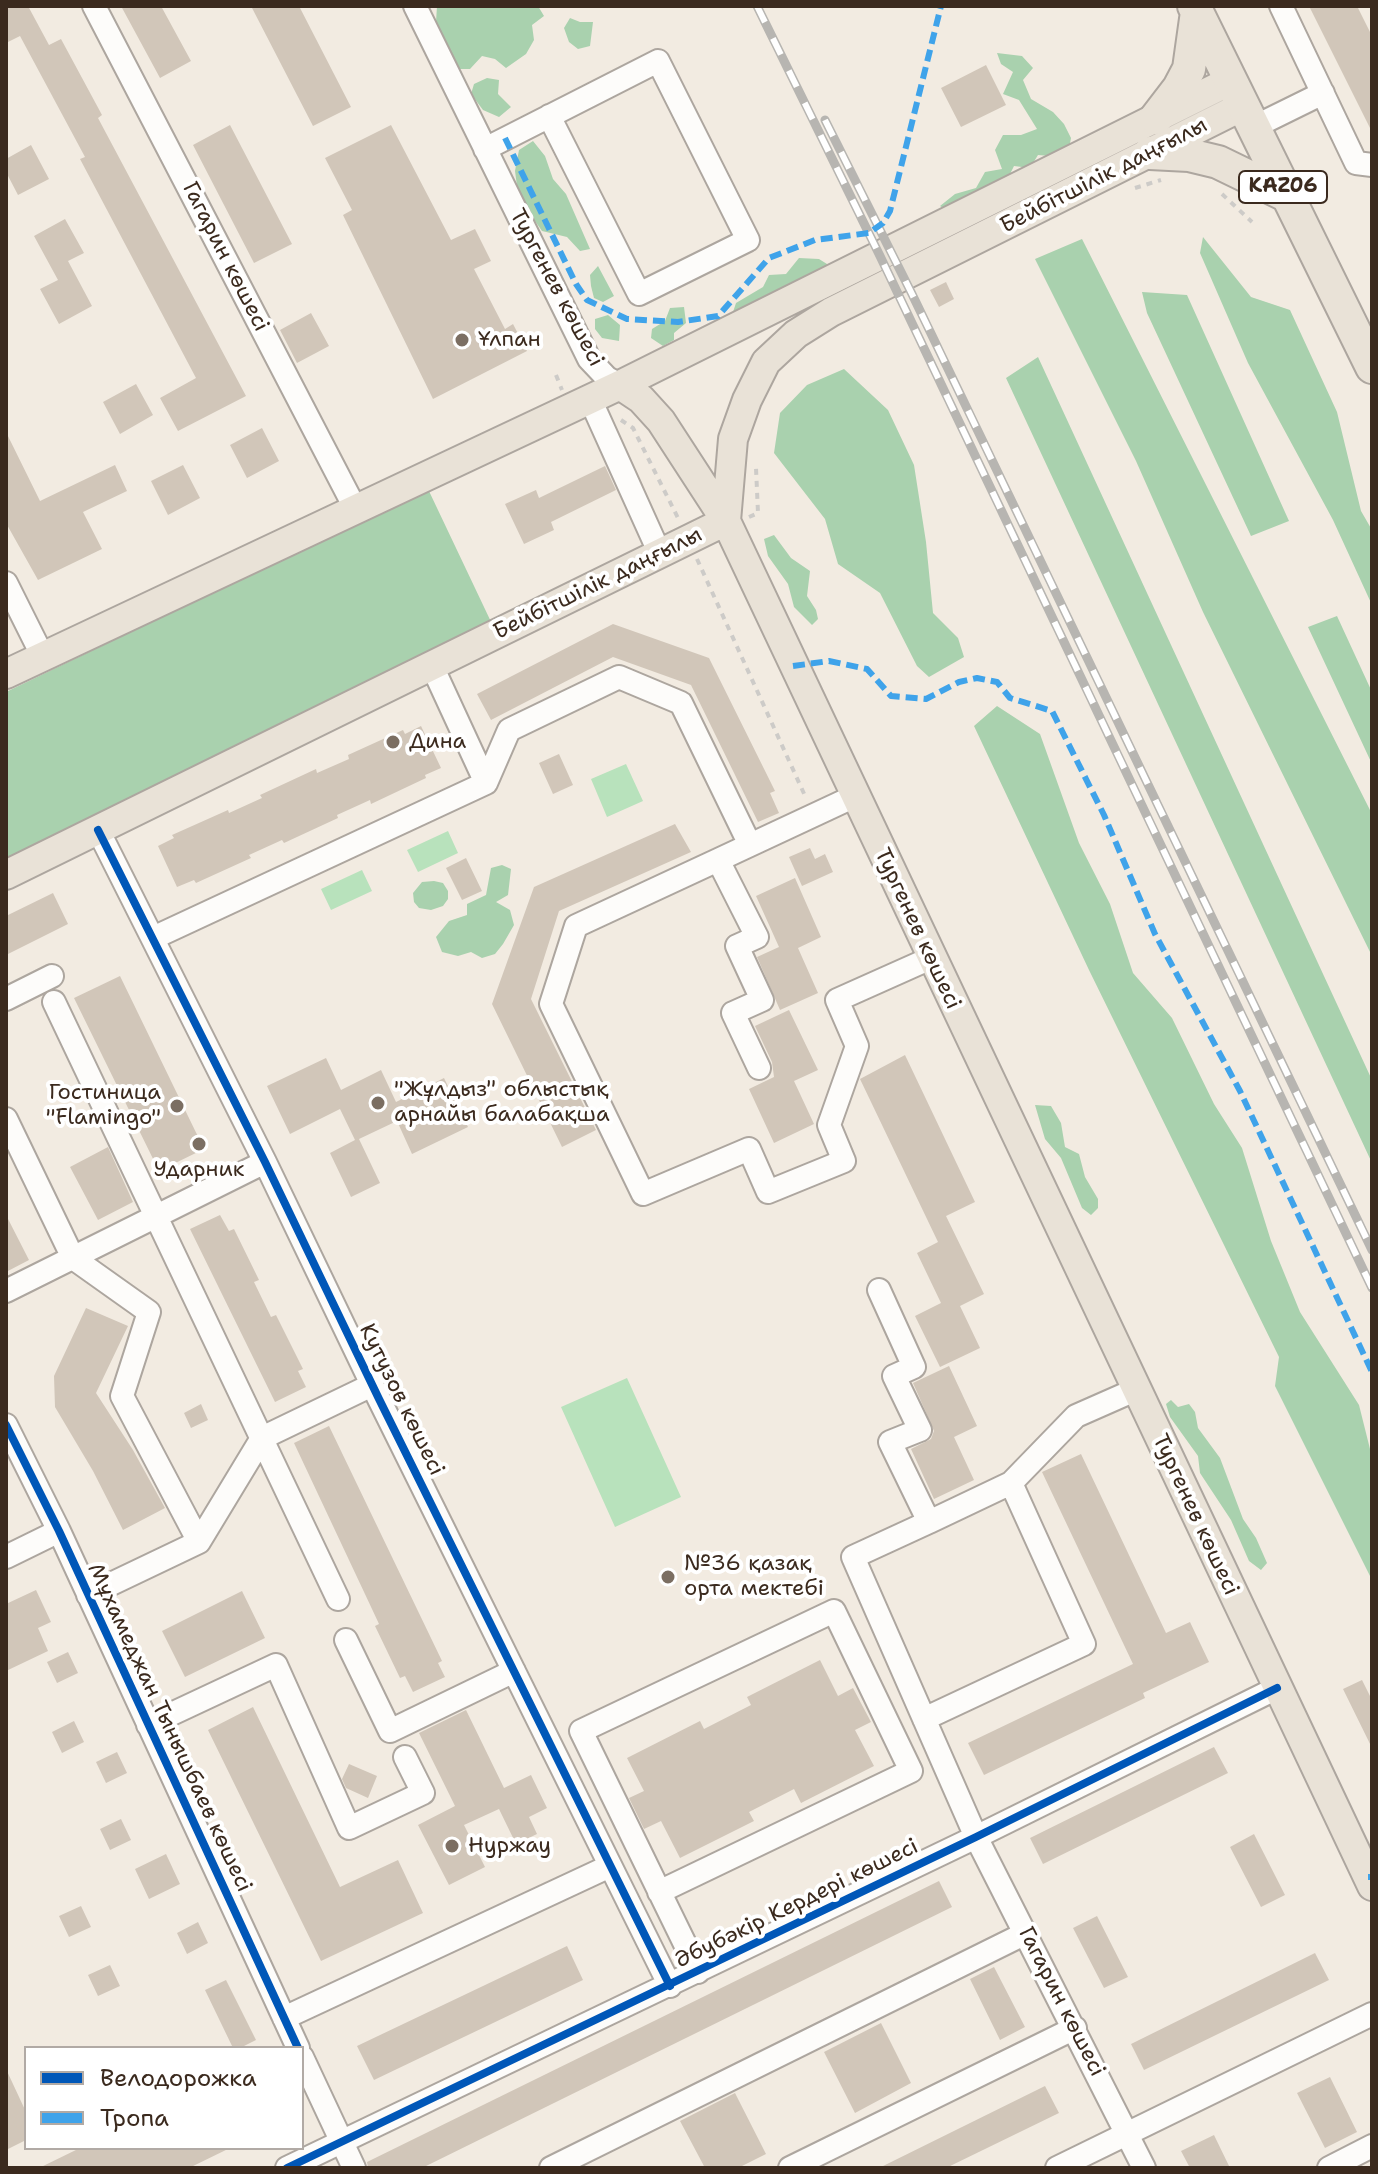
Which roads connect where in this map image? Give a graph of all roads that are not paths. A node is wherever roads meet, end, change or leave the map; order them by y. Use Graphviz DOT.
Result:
graph roads {
  1 [pos="94,6"];
  2 [pos="415,6"];
  3 [pos="1281,6"];
  4 [pos="1196,9"];
  5 [pos="1323,93"];
  6 [pos="1242,105"];
  7 [pos="549,116"];
  8 [pos="1156,118"];
  9 [pos="485,149"];
  10 [pos="1158,165"];
  11 [pos="1372,165"];
  12 [pos="1288,196"];
  13 [pos="1372,367"];
  14 [pos="620,385"];
  15 [pos="587,410"];
  16 [pos="355,508"];
  17 [pos="728,524"];
  18 [pos="660,554"];
  19 [pos="6,583"];
  20 [pos="43,657"];
  21 [pos="432,666"];
  22 [pos="6,674"];
  23 [pos="486,783"];
  24 [pos="855,796"];
  25 [pos="98,830"];
  26 [pos="750,845"];
  27 [pos="718,860"];
  28 [pos="6,875"];
  29 [pos="153,938"];
  30 [pos="931,958"];
  31 [pos="52,976"];
  32 [pos="6,999"];
  33 [pos="54,1002"];
  34 [pos="759,1068"];
  35 [pos="6,1119"];
  36 [pos="265,1162"];
  37 [pos="156,1216"];
  38 [pos="73,1258"];
  39 [pos="879,1290"];
  40 [pos="6,1291"];
  41 [pos="372,1385"];
  42 [pos="1135,1390"];
  43 [pos="6,1425"];
  44 [pos="262,1438"];
  45 [pos="1011,1483"];
  46 [pos="929,1522"];
  47 [pos="59,1531"];
  48 [pos="199,1542"];
  49 [pos="6,1557"];
  50 [pos="88,1595"];
  51 [pos="338,1599"];
  52 [pos="346,1640"];
  53 [pos="514,1671"];
  54 [pos="1277,1688"];
  55 [pos="924,1719"];
  56 [pos="148,1725"];
  57 [pos="405,1757"];
  58 [pos="976,1837"];
  59 [pos="610,1866"];
  60 [pos="1372,1886"];
  61 [pos="659,1892"];
  62 [pos="1026,1933"];
  63 [pos="698,1972"];
  64 [pos="670,1986"];
  65 [pos="1372,2014"];
  66 [pos="284,2018"];
  67 [pos="1075,2028"];
  68 [pos="297,2046"];
  69 [pos="304,2061"];
  70 [pos="1127,2133"];
  71 [pos="342,2142"];
  72 [pos="1372,2146"];
  73 [pos="287,2168"];
  74 [pos="354,2168"];
  75 [pos="551,2168"];
  76 [pos="790,2168"];
  77 [pos="1057,2168"];
  78 [pos="1144,2168"];
  79 [pos="1329,2168"];
  1 -- 16 [label="street, Гагарин көшесі"];
  2 -- 9 [label="street, Тургенев көшесі"];
  3 -- 5 [label="street"];
  4 -- 6 [label="highway, KАZ06"];
  4 -- 8 [label="highway"];
  5 -- 6 [label="street"];
  5 -- 11 [label="street"];
  6 -- 8 [label="main road, Бейбітшілік даңғылы"];
  6 -- 10 [label="main road, Бейбітшілік даңғылы"];
  6 -- 12 [label="highway, KАZ06"];
  7 -- 7 [label="street"];
  7 -- 9 [label="street"];
  8 -- 14 [label="main road, Бейбітшілік даңғылы"];
  9 -- 14 [label="street, Тургенев көшесі"];
  10 -- 12 [label="highway"];
  10 -- 17 [label="main road, Бейбітшілік даңғылы"];
  12 -- 13 [label="highway, KАZ06"];
  14 -- 15 [label="main road, Бейбітшілік даңғылы"];
  14 -- 17 [label="main road, Тургенев көшесі"];
  15 -- 16 [label="main road, Бейбітшілік даңғылы"];
  15 -- 18 [label="street"];
  16 -- 20 [label="main road, Бейбітшілік даңғылы"];
  17 -- 18 [label="main road, Бейбітшілік даңғылы"];
  17 -- 24 [label="main road, Тургенев көшесі"];
  18 -- 21 [label="main road, Бейбітшілік даңғылы"];
  19 -- 20 [label="street"];
  20 -- 22 [label="main road, Бейбітшілік даңғылы"];
  21 -- 23 [label="street"];
  21 -- 25 [label="main road, Бейбітшілік даңғылы"];
  23 -- 26 [label="street"];
  23 -- 29 [label="street"];
  24 -- 26 [label="street"];
  24 -- 30 [label="main road, Тургенев көшесі"];
  25 -- 28 [label="main road, Бейбітшілік даңғылы"];
  25 -- 29 [label="street, Кутузов көшесі"];
  26 -- 27 [label="street"];
  27 -- 30 [label="street"];
  27 -- 34 [label="street"];
  29 -- 36 [label="street, Кутузов көшесі"];
  30 -- 42 [label="main road, Тургенев көшесі"];
  31 -- 32 [label="street"];
  33 -- 37 [label="street"];
  35 -- 38 [label="street"];
  36 -- 37 [label="street"];
  36 -- 41 [label="street, Кутузов көшесі"];
  37 -- 38 [label="street"];
  37 -- 44 [label="street"];
  38 -- 40 [label="street"];
  38 -- 48 [label="street"];
  39 -- 46 [label="street"];
  41 -- 44 [label="street"];
  41 -- 53 [label="street, Кутузов көшесі"];
  42 -- 45 [label="street"];
  42 -- 54 [label="main road, Тургенев көшесі"];
  43 -- 47 [label="street, Мұхамеджан Тынышбаев көшесі"];
  44 -- 48 [label="street"];
  44 -- 51 [label="street"];
  45 -- 46 [label="street"];
  45 -- 55 [label="street"];
  46 -- 55 [label="street, Гагарин көшесі"];
  47 -- 49 [label="street"];
  47 -- 50 [label="street, Мұхамеджан Тынышбаев көшесі"];
  48 -- 50 [label="street"];
  50 -- 56 [label="street, Мұхамеджан Тынышбаев көшесі"];
  52 -- 53 [label="street"];
  53 -- 59 [label="street, Кутузов көшесі"];
  54 -- 58 [label="street, Әбубәкір Кердері көшесі"];
  54 -- 60 [label="main road, Тургенев көшесі"];
  55 -- 58 [label="street, Гагарин көшесі"];
  56 -- 57 [label="street"];
  56 -- 66 [label="street, Мұхамеджан Тынышбаев көшесі"];
  58 -- 62 [label="street, Гагарин көшесі"];
  58 -- 63 [label="street, Әбубәкір Кердері көшесі"];
  59 -- 64 [label="street, Кутузов көшесі"];
  59 -- 66 [label="street"];
  61 -- 61 [label="street"];
  61 -- 63 [label="street"];
  62 -- 67 [label="street, Гагарин көшесі"];
  62 -- 75 [label="street"];
  63 -- 64 [label="street, Әбубәкір Кердері көшесі"];
  64 -- 71 [label="street, Әбубәкір Кердері көшесі"];
  65 -- 70 [label="street"];
  66 -- 68 [label="street, Мұхамеджан Тынышбаев көшесі"];
  67 -- 70 [label="street, Гагарин көшесі"];
  67 -- 76 [label="street"];
  69 -- 71 [label="street"];
  70 -- 77 [label="street"];
  70 -- 78 [label="street, Гагарин көшесі"];
  71 -- 73 [label="street, Әбубәкір Кердері көшесі"];
  71 -- 74 [label="street"];
  72 -- 79 [label="street"];
}
